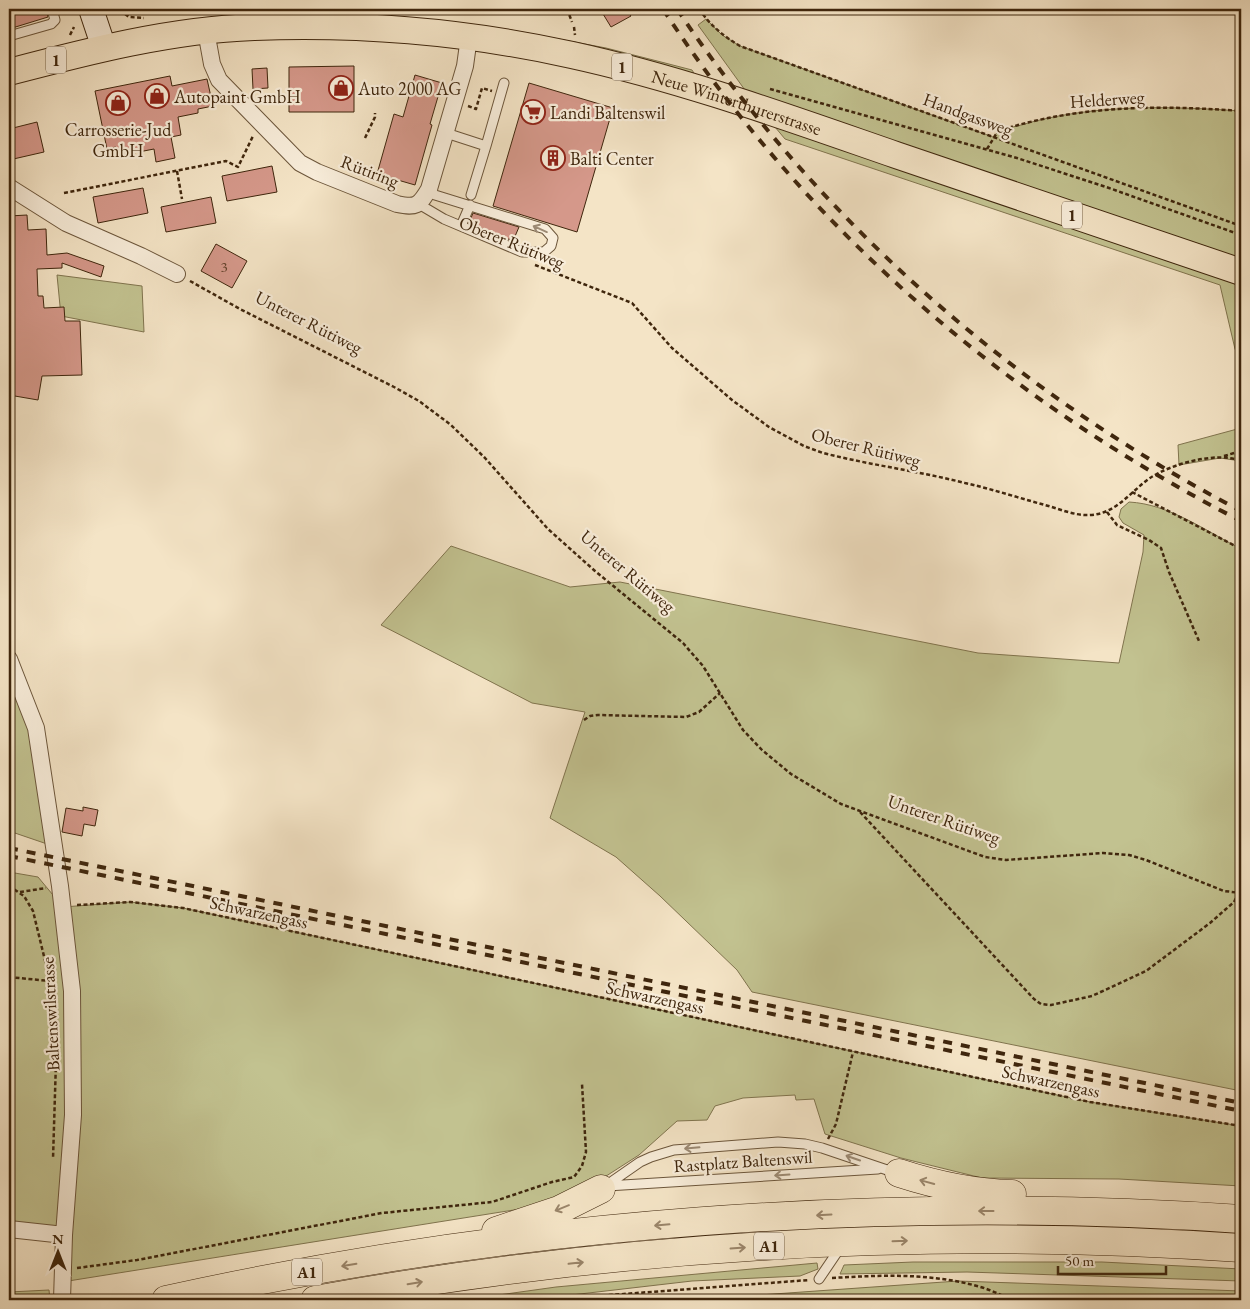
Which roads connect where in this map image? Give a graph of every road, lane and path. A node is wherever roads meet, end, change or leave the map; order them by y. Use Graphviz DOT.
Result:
graph roads {
  1 [pos="52,9"];
  2 [pos="92,9"];
  3 [pos="567,9"];
  4 [pos="699,9"];
  5 [pos="120,10"];
  6 [pos="125,14"];
  7 [pos="572,22"];
  8 [pos="574,27"];
  9 [pos="206,31"];
  10 [pos="9,36"];
  11 [pos="469,37"];
  12 [pos="575,37"];
  13 [pos="104,48"];
  14 [pos="9,72"];
  15 [pos="504,83"];
  16 [pos="501,94"];
  17 [pos="455,102"];
  18 [pos="1241,111"];
  19 [pos="375,113"];
  20 [pos="260,122"];
  21 [pos="446,133"];
  22 [pos="994,137"];
  23 [pos="365,138"];
  24 [pos="486,146"];
  25 [pos="987,149"];
  26 [pos="177,171"];
  27 [pos="9,187"];
  28 [pos="429,189"];
  29 [pos="64,193"];
  30 [pos="471,196"];
  31 [pos="182,199"];
  32 [pos="417,203"];
  33 [pos="470,206"];
  34 [pos="461,226"];
  35 [pos="1241,226"];
  36 [pos="532,263"];
  37 [pos="1241,272"];
  38 [pos="177,274"];
  39 [pos="1241,451"];
  40 [pos="1220,458"];
  41 [pos="1241,461"];
  42 [pos="1132,492"];
  43 [pos="1106,512"];
  44 [pos="1241,549"];
  45 [pos="1200,641"];
  46 [pos="9,659"];
  47 [pos="720,693"];
  48 [pos="584,720"];
  49 [pos="859,811"];
  50 [pos="9,886"];
  51 [pos="60,886"];
  52 [pos="20,892"];
  53 [pos="1240,893"];
  54 [pos="63,907"];
  55 [pos="10,978"];
  56 [pos="50,981"];
  57 [pos="852,1052"];
  58 [pos="582,1084"];
  59 [pos="1241,1126"];
  60 [pos="830,1137"];
  61 [pos="891,1171"];
  62 [pos="68,1177"];
  63 [pos="603,1188"];
  64 [pos="1234,1219"];
  65 [pos="9,1229"];
  66 [pos="64,1235"];
  67 [pos="843,1243"];
  68 [pos="1241,1248"];
  69 [pos="449,1249"];
  70 [pos="63,1276"];
  71 [pos="819,1279"];
  72 [pos="1001,1296"];
  73 [pos="62,1300"];
  74 [pos="166,1300"];
  75 [pos="315,1300"];
  76 [pos="544,1300"];
  77 [pos="1002,1300"];
  78 [pos="1012,1300"];
  1 -- 10 [label="lane"];
  2 -- 13 [label="main road"];
  3 -- 7 [label="path"];
  4 -- 22 [label="path, Handgassweg"];
  5 -- 6 [label="path"];
  8 -- 12 [label="path"];
  9 -- 11 [label="main road, Neue Winterthurerstrasse / 1"];
  9 -- 13 [label="main road, Neue Winterthurerstrasse / 1"];
  9 -- 20 [label="street, Rütiring"];
  11 -- 17 [label="street, Rütiring"];
  11 -- 37 [label="main road, Neue Winterthurerstrasse / 1"];
  13 -- 14 [label="main road, Neue Winterthurerstrasse / 1"];
  15 -- 16 [label="lane"];
  16 -- 17 [label="path"];
  16 -- 24 [label="lane"];
  17 -- 21 [label="street, Rütiring"];
  18 -- 22 [label="path, Helderweg"];
  19 -- 23 [label="path"];
  20 -- 26 [label="path"];
  20 -- 32 [label="street, Rütiring"];
  21 -- 24 [label="lane"];
  21 -- 28 [label="street, Rütiring"];
  22 -- 25 [label="path"];
  22 -- 35 [label="path, Handgassweg"];
  24 -- 30 [label="lane"];
  26 -- 29 [label="path"];
  26 -- 31 [label="path"];
  27 -- 38 [label="street"];
  28 -- 32 [label="street, Rütiring"];
  28 -- 33 [label="lane"];
  32 -- 34 [label="lane"];
  33 -- 34 [label="lane"];
  34 -- 33 [label="lane, one-way"];
  36 -- 43 [label="path, Oberer Rütiweg"];
  38 -- 47 [label="path, Unterer Rütiweg"];
  39 -- 40 [label="path"];
  40 -- 41 [label="path"];
  40 -- 42 [label="path"];
  42 -- 43 [label="path"];
  42 -- 44 [label="path"];
  43 -- 45 [label="path"];
  46 -- 51 [label="street, Baltenswilstrasse"];
  47 -- 48 [label="path"];
  47 -- 49 [label="path, Unterer Rütiweg"];
  49 -- 53 [label="path, Unterer Rütiweg"];
  49 -- 53 [label="path"];
  50 -- 52 [label="path"];
  51 -- 52 [label="path"];
  51 -- 54 [label="street, Baltenswilstrasse"];
  52 -- 56 [label="path"];
  54 -- 57 [label="path, Schwarzengass"];
  54 -- 62 [label="street, Baltenswilstrasse"];
  55 -- 56 [label="path"];
  56 -- 62 [label="path"];
  57 -- 59 [label="path, Schwarzengass"];
  57 -- 60 [label="path"];
  58 -- 70 [label="path"];
  61 -- 63 [label="lane, Rastplatz Baltenswil, one-way"];
  61 -- 63 [label="lane, Rastplatz Baltenswil, one-way"];
  64 -- 61 [label="highway, A1, one-way"];
  62 -- 66 [label="street, Baltenswilstrasse"];
  63 -- 69 [label="highway, A1, one-way"];
  64 -- 69 [label="highway, A1, one-way"];
  65 -- 66 [label="street"];
  66 -- 70 [label="street, Baltenswilstrasse"];
  67 -- 68 [label="highway, A1, one-way"];
  67 -- 71 [label="lane"];
  75 -- 67 [label="highway, A1, one-way"];
  69 -- 74 [label="highway, A1, one-way"];
  70 -- 73 [label="street, Baltenswilstrasse"];
  71 -- 72 [label="path"];
  71 -- 76 [label="path"];
  72 -- 77 [label="path"];
  72 -- 78 [label="path"];
}
